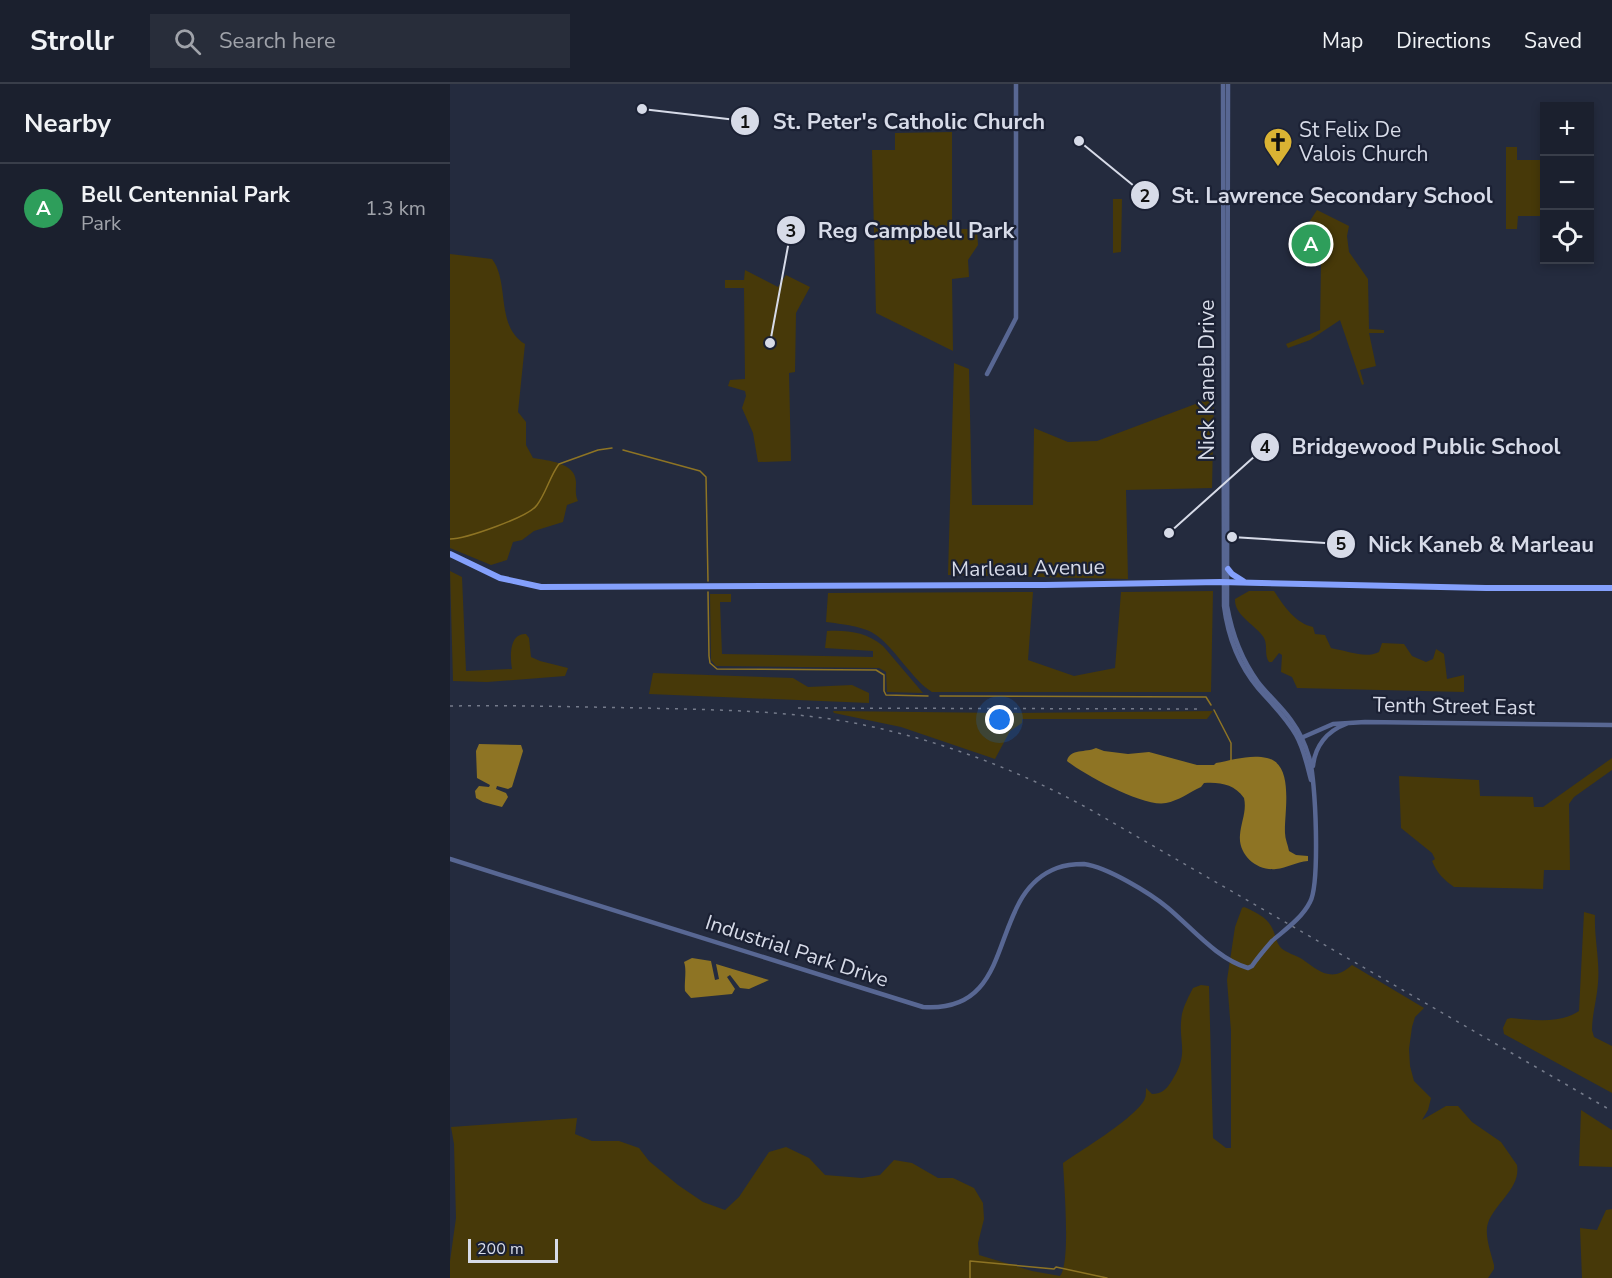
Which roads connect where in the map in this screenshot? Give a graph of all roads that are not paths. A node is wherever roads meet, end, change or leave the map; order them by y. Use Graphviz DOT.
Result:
graph roads {
  1 [pos="1016,84"];
  2 [pos="1223,84"];
  3 [pos="1228,84"];
  4 [pos="987,374"];
  5 [pos="450,554"];
  6 [pos="1228,569"];
  7 [pos="1226,582"];
  8 [pos="1246,582"];
  9 [pos="1612,588"];
  10 [pos="1355,722"];
  11 [pos="1612,725"];
  12 [pos="1300,738"];
  13 [pos="1313,775"];
  14 [pos="1313,795"];
  15 [pos="450,859"];
  16 [pos="1070,865"];
  1 -- 4 [label="street"];
  2 -- 7 [label="street, Nick Kaneb Drive"];
  3 -- 6 [label="street, Nick Kaneb Drive"];
  5 -- 7 [label="main road, Marleau Avenue"];
  6 -- 7 [label="street, Nick Kaneb Drive"];
  6 -- 8 [label="main road"];
  7 -- 8 [label="main road, Marleau Avenue"];
  7 -- 12 [label="street, Nick Kaneb Drive"];
  8 -- 9 [label="main road, Marleau Avenue"];
  10 -- 11 [label="street, Tenth Street East"];
  10 -- 12 [label="street, Tenth Street East"];
  10 -- 13 [label="street"];
  12 -- 13 [label="street, Nick Kaneb Drive"];
  12 -- 14 [label="street, Nick Kaneb Drive"];
  13 -- 14 [label="street, Nick Kaneb Drive"];
  14 -- 16 [label="street, Nick Kaneb Drive"];
  15 -- 16 [label="street, Industrial Park Drive"];
}
